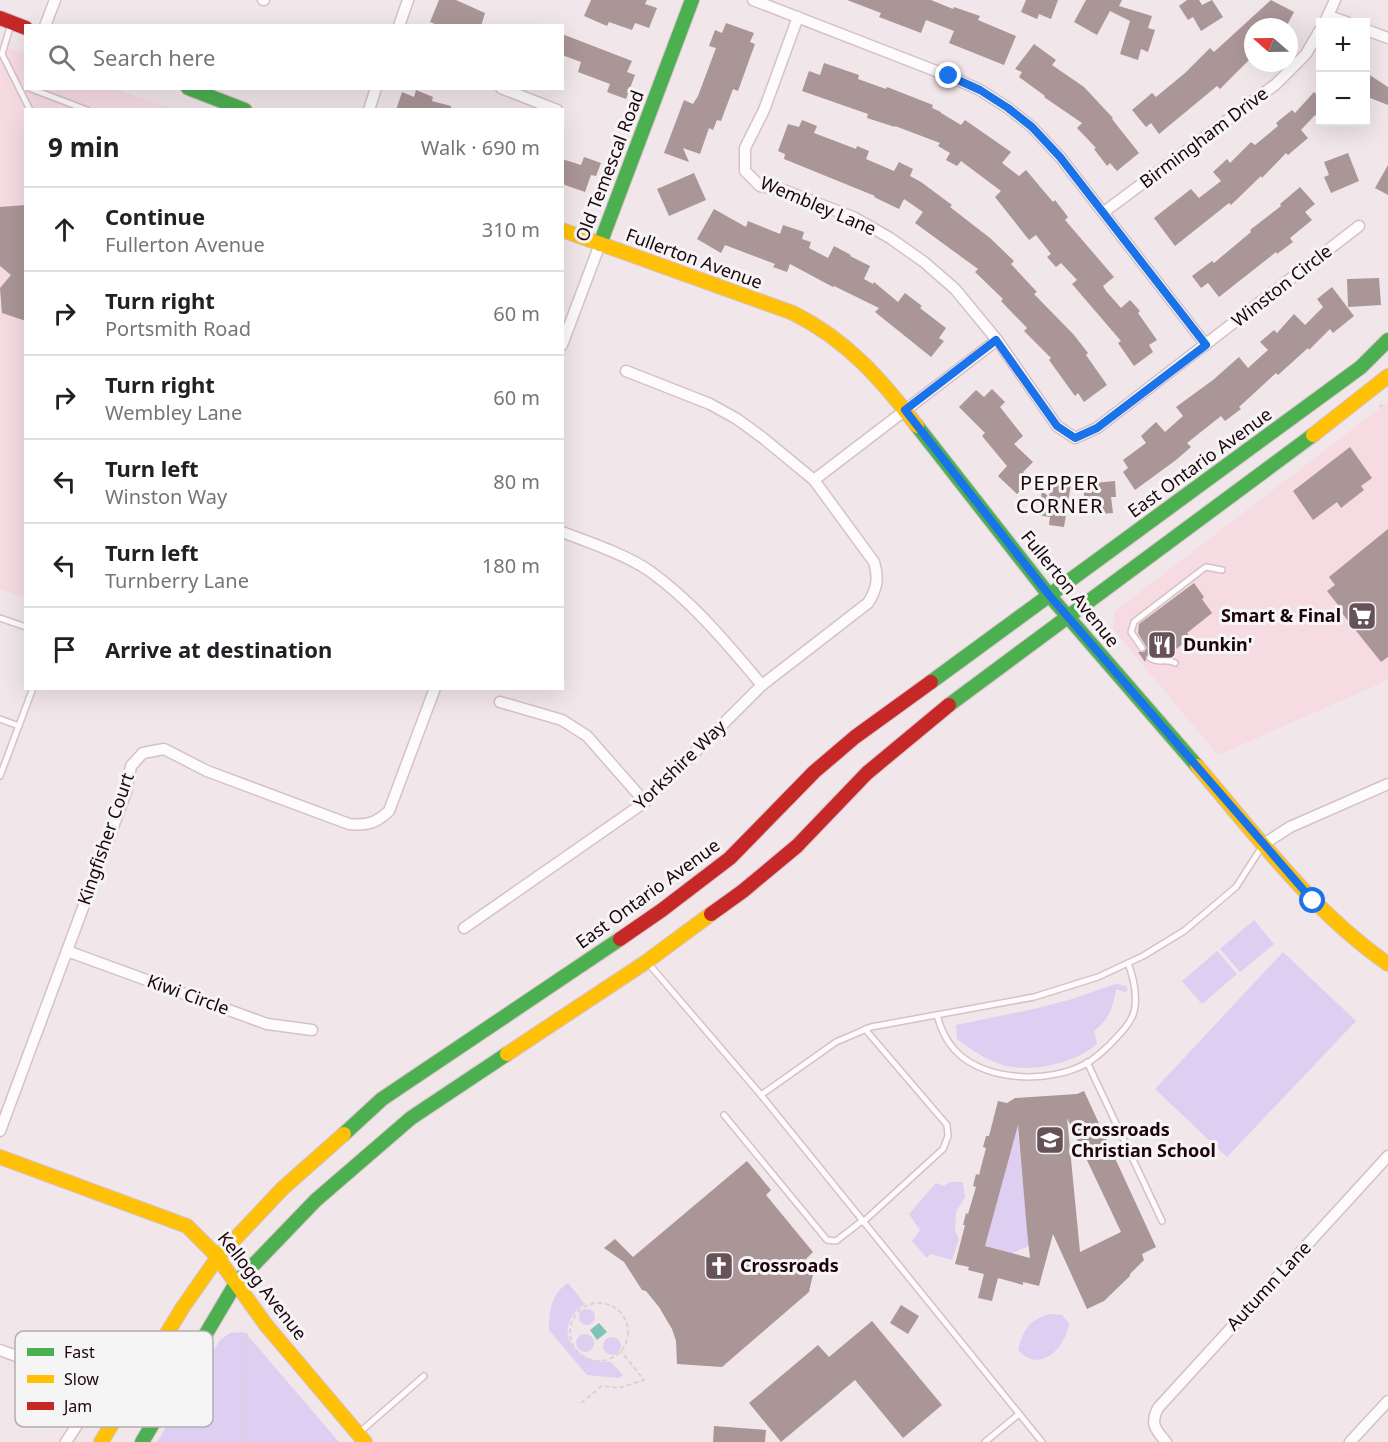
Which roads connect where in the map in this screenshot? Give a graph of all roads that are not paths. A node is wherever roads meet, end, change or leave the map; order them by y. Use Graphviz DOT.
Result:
graph roads {
  1 [pos="55,0"];
  2 [pos="408,0"];
  3 [pos="692,0"];
  4 [pos="753,0"];
  5 [pos="1335,0"];
  6 [pos="798,17"];
  7 [pos="1327,18"];
  8 [pos="6,20"];
  9 [pos="46,24"];
  10 [pos="400,24"];
  11 [pos="24,27"];
  12 [pos="1370,32"];
  13 [pos="1316,37"];
  14 [pos="1388,38"];
  15 [pos="17,84"];
  16 [pos="24,87"];
  17 [pos="32,90"];
  18 [pos="192,90"];
  19 [pos="375,90"];
  20 [pos="506,90"];
  21 [pos="226,106"];
  22 [pos="29,108"];
  23 [pos="82,108"];
  24 [pos="370,108"];
  25 [pos="552,108"];
  26 [pos="1104,212"];
  27 [pos="1359,226"];
  28 [pos="564,231"];
  29 [pos="600,244"];
  30 [pos="564,340"];
  31 [pos="996,340"];
  32 [pos="1388,340"];
  33 [pos="1206,345"];
  34 [pos="1388,352"];
  35 [pos="626,371"];
  36 [pos="1388,376"];
  37 [pos="1365,394"];
  38 [pos="905,410"];
  39 [pos="1075,438"];
  40 [pos="814,480"];
  41 [pos="564,533"];
  42 [pos="1222,570"];
  43 [pos="1049,595"];
  44 [pos="1068,616"];
  45 [pos="0,618"];
  46 [pos="24,626"];
  47 [pos="1142,648"];
  48 [pos="1149,658"];
  49 [pos="1175,663"];
  50 [pos="762,685"];
  51 [pos="32,690"];
  52 [pos="434,690"];
  53 [pos="500,702"];
  54 [pos="0,719"];
  55 [pos="19,726"];
  56 [pos="0,776"];
  57 [pos="1388,784"];
  58 [pos="645,802"];
  59 [pos="1264,844"];
  60 [pos="464,928"];
  61 [pos="67,951"];
  62 [pos="646,962"];
  63 [pos="1128,963"];
  64 [pos="1388,964"];
  65 [pos="937,1015"];
  66 [pos="865,1029"];
  67 [pos="312,1030"];
  68 [pos="1087,1062"];
  69 [pos="761,1095"];
  70 [pos="724,1115"];
  71 [pos="0,1131"];
  72 [pos="1388,1156"];
  73 [pos="0,1157"];
  74 [pos="863,1221"];
  75 [pos="1162,1221"];
  76 [pos="218,1257"];
  77 [pos="236,1283"];
  78 [pos="168,1331"];
  79 [pos="208,1331"];
  80 [pos="0,1350"];
  81 [pos="15,1356"];
  82 [pos="424,1376"];
  83 [pos="1388,1401"];
  84 [pos="1019,1414"];
  85 [pos="75,1427"];
  86 [pos="110,1427"];
  87 [pos="151,1427"];
  88 [pos="362,1438"];
  89 [pos="66,1442"];
  90 [pos="101,1442"];
  91 [pos="142,1442"];
  92 [pos="985,1442"];
  93 [pos="1042,1442"];
  94 [pos="1166,1442"];
  95 [pos="1350,1442"];
  1 -- 9 [label="street"];
  2 -- 10 [label="street"];
  3 -- 29 [label="main road, Old Temescal Road"];
  4 -- 6 [label="street"];
  5 -- 7 [label="street"];
  6 -- 26 [label="street"];
  6 -- 31 [label="street, Wembley Lane"];
  8 -- 11 [label="main road"];
  8 -- 15 [label="lane"];
  12 -- 14 [label="street"];
  13 -- 26 [label="street, Birmingham Drive"];
  15 -- 16 [label="lane"];
  15 -- 22 [label="lane"];
  17 -- 23 [label="lane"];
  18 -- 21 [label="main road"];
  19 -- 24 [label="street"];
  20 -- 25 [label="street"];
  26 -- 33 [label="street"];
  27 -- 33 [label="street, Winston Circle"];
  28 -- 29 [label="main road, Fullerton Avenue"];
  29 -- 30 [label="street, Old Temescal Road"];
  29 -- 38 [label="main road, Fullerton Avenue"];
  31 -- 38 [label="street"];
  31 -- 39 [label="street, Wembley Lane"];
  32 -- 43 [label="main road, East Ontario Avenue"];
  33 -- 39 [label="street, Winston Circle"];
  34 -- 37 [label="main road"];
  35 -- 40 [label="street"];
  36 -- 37 [label="main road"];
  37 -- 44 [label="main road"];
  38 -- 40 [label="street"];
  38 -- 43 [label="main road, Fullerton Avenue"];
  40 -- 50 [label="street, Yorkshire Way"];
  41 -- 50 [label="street"];
  42 -- 47 [label="lane"];
  43 -- 44 [label="main road, Fullerton Avenue"];
  43 -- 76 [label="main road, East Ontario Avenue"];
  44 -- 59 [label="main road, Fullerton Avenue"];
  44 -- 62 [label="main road"];
  45 -- 46 [label="lane"];
  48 -- 49 [label="lane"];
  50 -- 58 [label="street, Yorkshire Way"];
  51 -- 55 [label="lane"];
  52 -- 61 [label="street, Kingfisher Court"];
  53 -- 58 [label="street"];
  54 -- 55 [label="lane"];
  55 -- 56 [label="lane"];
  57 -- 59 [label="street"];
  58 -- 60 [label="street, Yorkshire Way"];
  59 -- 63 [label="lane"];
  59 -- 64 [label="main road, Fullerton Avenue"];
  61 -- 67 [label="street, Kiwi Circle"];
  61 -- 71 [label="street, Kingfisher Court"];
  62 -- 69 [label="lane"];
  62 -- 77 [label="main road"];
  63 -- 65 [label="lane"];
  63 -- 68 [label="lane"];
  65 -- 66 [label="lane"];
  65 -- 68 [label="lane"];
  66 -- 69 [label="lane"];
  66 -- 74 [label="lane"];
  68 -- 75 [label="lane"];
  69 -- 74 [label="lane"];
  70 -- 74 [label="lane"];
  72 -- 94 [label="street, Autumn Lane"];
  73 -- 76 [label="main road, Kellogg Avenue"];
  74 -- 84 [label="lane"];
  76 -- 77 [label="main road, Kellogg Avenue"];
  76 -- 78 [label="main road, East Ontario Avenue"];
  77 -- 79 [label="main road"];
  77 -- 88 [label="main road, Kellogg Avenue"];
  80 -- 81 [label="street"];
  82 -- 88 [label="lane"];
  83 -- 95 [label="street"];
  84 -- 92 [label="lane"];
  84 -- 93 [label="lane"];
  85 -- 89 [label="street"];
  86 -- 90 [label="main road, East Ontario Avenue"];
  87 -- 91 [label="main road"];
}
